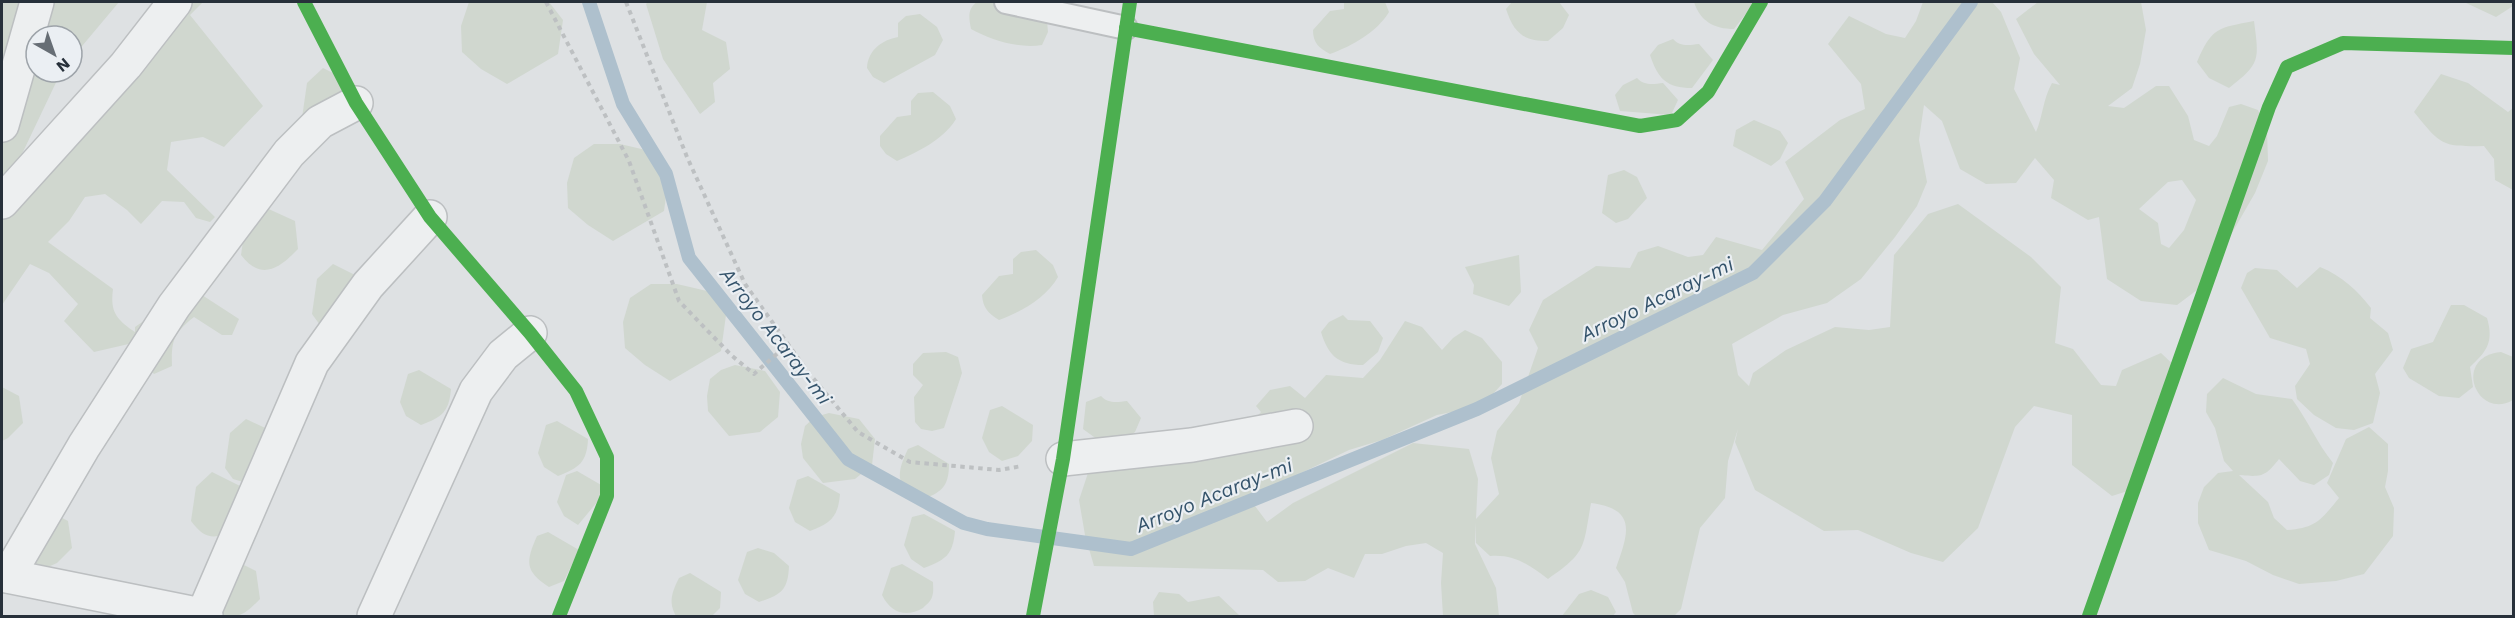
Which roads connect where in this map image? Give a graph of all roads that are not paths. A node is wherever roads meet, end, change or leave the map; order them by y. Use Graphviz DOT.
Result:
graph roads {
  1 [pos="37,2"];
  2 [pos="175,2"];
  3 [pos="304,2"];
  4 [pos="1006,2"];
  5 [pos="1130,2"];
  6 [pos="1761,2"];
  7 [pos="1126,28"];
  8 [pos="2514,48"];
  9 [pos="356,103"];
  10 [pos="2,125"];
  11 [pos="2,202"];
  12 [pos="430,217"];
  13 [pos="530,333"];
  14 [pos="1296,426"];
  15 [pos="1063,459"];
  16 [pos="5,575"];
  17 [pos="205,616"];
  18 [pos="374,616"];
  19 [pos="559,616"];
  20 [pos="1033,616"];
  21 [pos="2089,616"];
  1 -- 10 [label="street"];
  2 -- 11 [label="street"];
  3 -- 9 [label="street"];
  4 -- 7 [label="lane"];
  5 -- 7 [label="street"];
  6 -- 7 [label="street"];
  7 -- 15 [label="street"];
  8 -- 21 [label="street"];
  9 -- 12 [label="street"];
  9 -- 16 [label="street"];
  12 -- 13 [label="street"];
  12 -- 17 [label="street"];
  13 -- 18 [label="street"];
  13 -- 19 [label="street"];
  14 -- 15 [label="street"];
  15 -- 20 [label="street"];
  16 -- 17 [label="street"];
}
